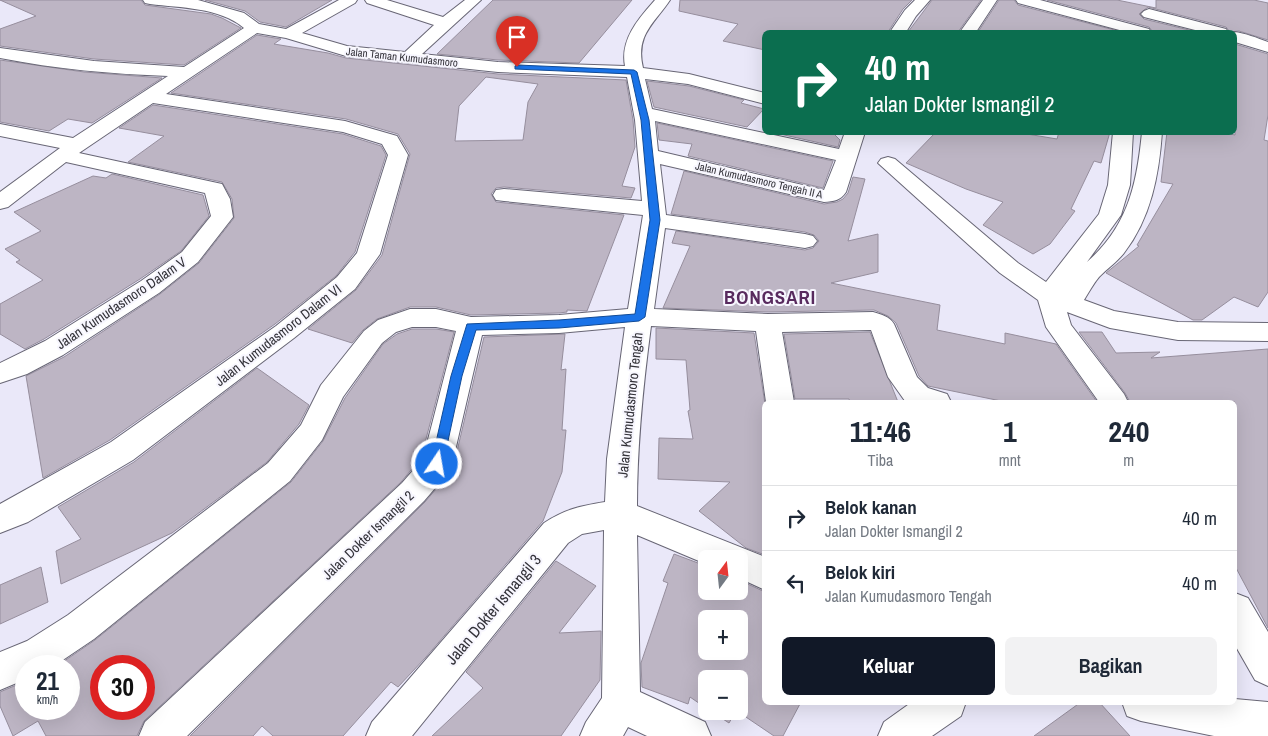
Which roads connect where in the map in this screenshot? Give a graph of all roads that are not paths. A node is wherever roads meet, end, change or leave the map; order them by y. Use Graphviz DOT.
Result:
graph roads {
  1 [pos="150,0"];
  2 [pos="350,0"];
  3 [pos="372,0"];
  4 [pos="474,0"];
  5 [pos="663,0"];
  6 [pos="923,0"];
  7 [pos="990,0"];
  8 [pos="1004,0"];
  9 [pos="1023,0"];
  10 [pos="201,2"];
  11 [pos="1148,7"];
  12 [pos="997,16"];
  13 [pos="444,23"];
  14 [pos="1170,26"];
  15 [pos="254,28"];
  16 [pos="899,30"];
  17 [pos="969,30"];
  18 [pos="1136,30"];
  19 [pos="1144,30"];
  20 [pos="1203,30"];
  21 [pos="288,34"];
  22 [pos="1237,38"];
  23 [pos="1268,47"];
  24 [pos="0,54"];
  25 [pos="408,58"];
  26 [pos="188,72"];
  27 [pos="634,72"];
  28 [pos="152,96"];
  29 [pos="762,98"];
  30 [pos="643,113"];
  31 [pos="0,130"];
  32 [pos="854,135"];
  33 [pos="1123,135"];
  34 [pos="1152,135"];
  35 [pos="69,150"];
  36 [pos="649,155"];
  37 [pos="846,156"];
  38 [pos="888,163"];
  39 [pos="1119,185"];
  40 [pos="1143,192"];
  41 [pos="504,195"];
  42 [pos="5,196"];
  43 [pos="655,214"];
  44 [pos="1110,215"];
  45 [pos="1131,222"];
  46 [pos="805,240"];
  47 [pos="1060,299"];
  48 [pos="639,317"];
  49 [pos="768,323"];
  50 [pos="471,326"];
  51 [pos="1268,332"];
  52 [pos="0,372"];
  53 [pos="780,400"];
  54 [pos="929,400"];
  55 [pos="1113,400"];
  56 [pos="619,513"];
  57 [pos="0,519"];
  58 [pos="711,550"];
  59 [pos="748,566"];
  60 [pos="762,573"];
  61 [pos="1237,614"];
  62 [pos="1268,668"];
  63 [pos="0,670"];
  64 [pos="621,702"];
  65 [pos="943,705"];
  66 [pos="1150,705"];
  67 [pos="1268,722"];
  68 [pos="1213,726"];
  69 [pos="159,736"];
  70 [pos="386,736"];
  71 [pos="600,736"];
  72 [pos="691,736"];
  73 [pos="898,736"];
  1 -- 10 [label="street, Jalan Taman Kumudasmoro"];
  2 -- 21 [label="street"];
  3 -- 13 [label="street"];
  4 -- 13 [label="street"];
  5 -- 27 [label="street, Jalan Kumudasmoro Tengah"];
  6 -- 16 [label="street"];
  7 -- 17 [label="street"];
  8 -- 12 [label="street"];
  9 -- 18 [label="street"];
  10 -- 15 [label="street, Jalan Taman Kumudasmoro"];
  11 -- 14 [label="street"];
  11 -- 19 [label="street"];
  13 -- 25 [label="street"];
  14 -- 20 [label="street"];
  15 -- 21 [label="street, Jalan Taman Kumudasmoro"];
  15 -- 26 [label="street"];
  21 -- 25 [label="street, Jalan Taman Kumudasmoro"];
  22 -- 23 [label="street"];
  24 -- 26 [label="street"];
  25 -- 27 [label="street, Jalan Taman Kumudasmoro"];
  26 -- 28 [label="street"];
  27 -- 29 [label="street, Jalan Taman Kumudasmoro"];
  27 -- 30 [label="street, Jalan Kumudasmoro Tengah"];
  28 -- 35 [label="street"];
  28 -- 57 [label="street, Jalan Kumudasmoro Dalam VI"];
  30 -- 36 [label="street, Jalan Kumudasmoro Tengah"];
  30 -- 37 [label="street"];
  31 -- 35 [label="street"];
  32 -- 37 [label="street, Jalan Kumudasmoro Tengah II A"];
  33 -- 39 [label="street"];
  34 -- 40 [label="street"];
  35 -- 42 [label="street"];
  35 -- 52 [label="street, Jalan Kumudasmoro Dalam V"];
  36 -- 37 [label="street, Jalan Kumudasmoro Tengah II A"];
  36 -- 43 [label="street, Jalan Kumudasmoro Tengah"];
  38 -- 47 [label="street"];
  39 -- 40 [label="street"];
  39 -- 44 [label="street"];
  40 -- 45 [label="street"];
  41 -- 43 [label="street"];
  43 -- 46 [label="street"];
  43 -- 48 [label="street, Jalan Kumudasmoro Tengah"];
  44 -- 45 [label="street"];
  44 -- 47 [label="street"];
  45 -- 47 [label="street"];
  47 -- 51 [label="street"];
  47 -- 55 [label="street"];
  48 -- 49 [label="street"];
  48 -- 50 [label="street"];
  48 -- 56 [label="street, Jalan Kumudasmoro Tengah"];
  49 -- 53 [label="street"];
  49 -- 54 [label="street"];
  50 -- 63 [label="street"];
  50 -- 69 [label="street, Jalan Dokter Ismangil 2"];
  56 -- 58 [label="street"];
  56 -- 64 [label="street, Jalan Kumudasmoro Tengah"];
  56 -- 70 [label="street, Jalan Dokter Ismangil 3"];
  59 -- 60 [label="street"];
  61 -- 62 [label="street"];
  64 -- 71 [label="street"];
  64 -- 72 [label="street"];
  65 -- 73 [label="street"];
  66 -- 68 [label="street"];
  67 -- 68 [label="street"];
}
